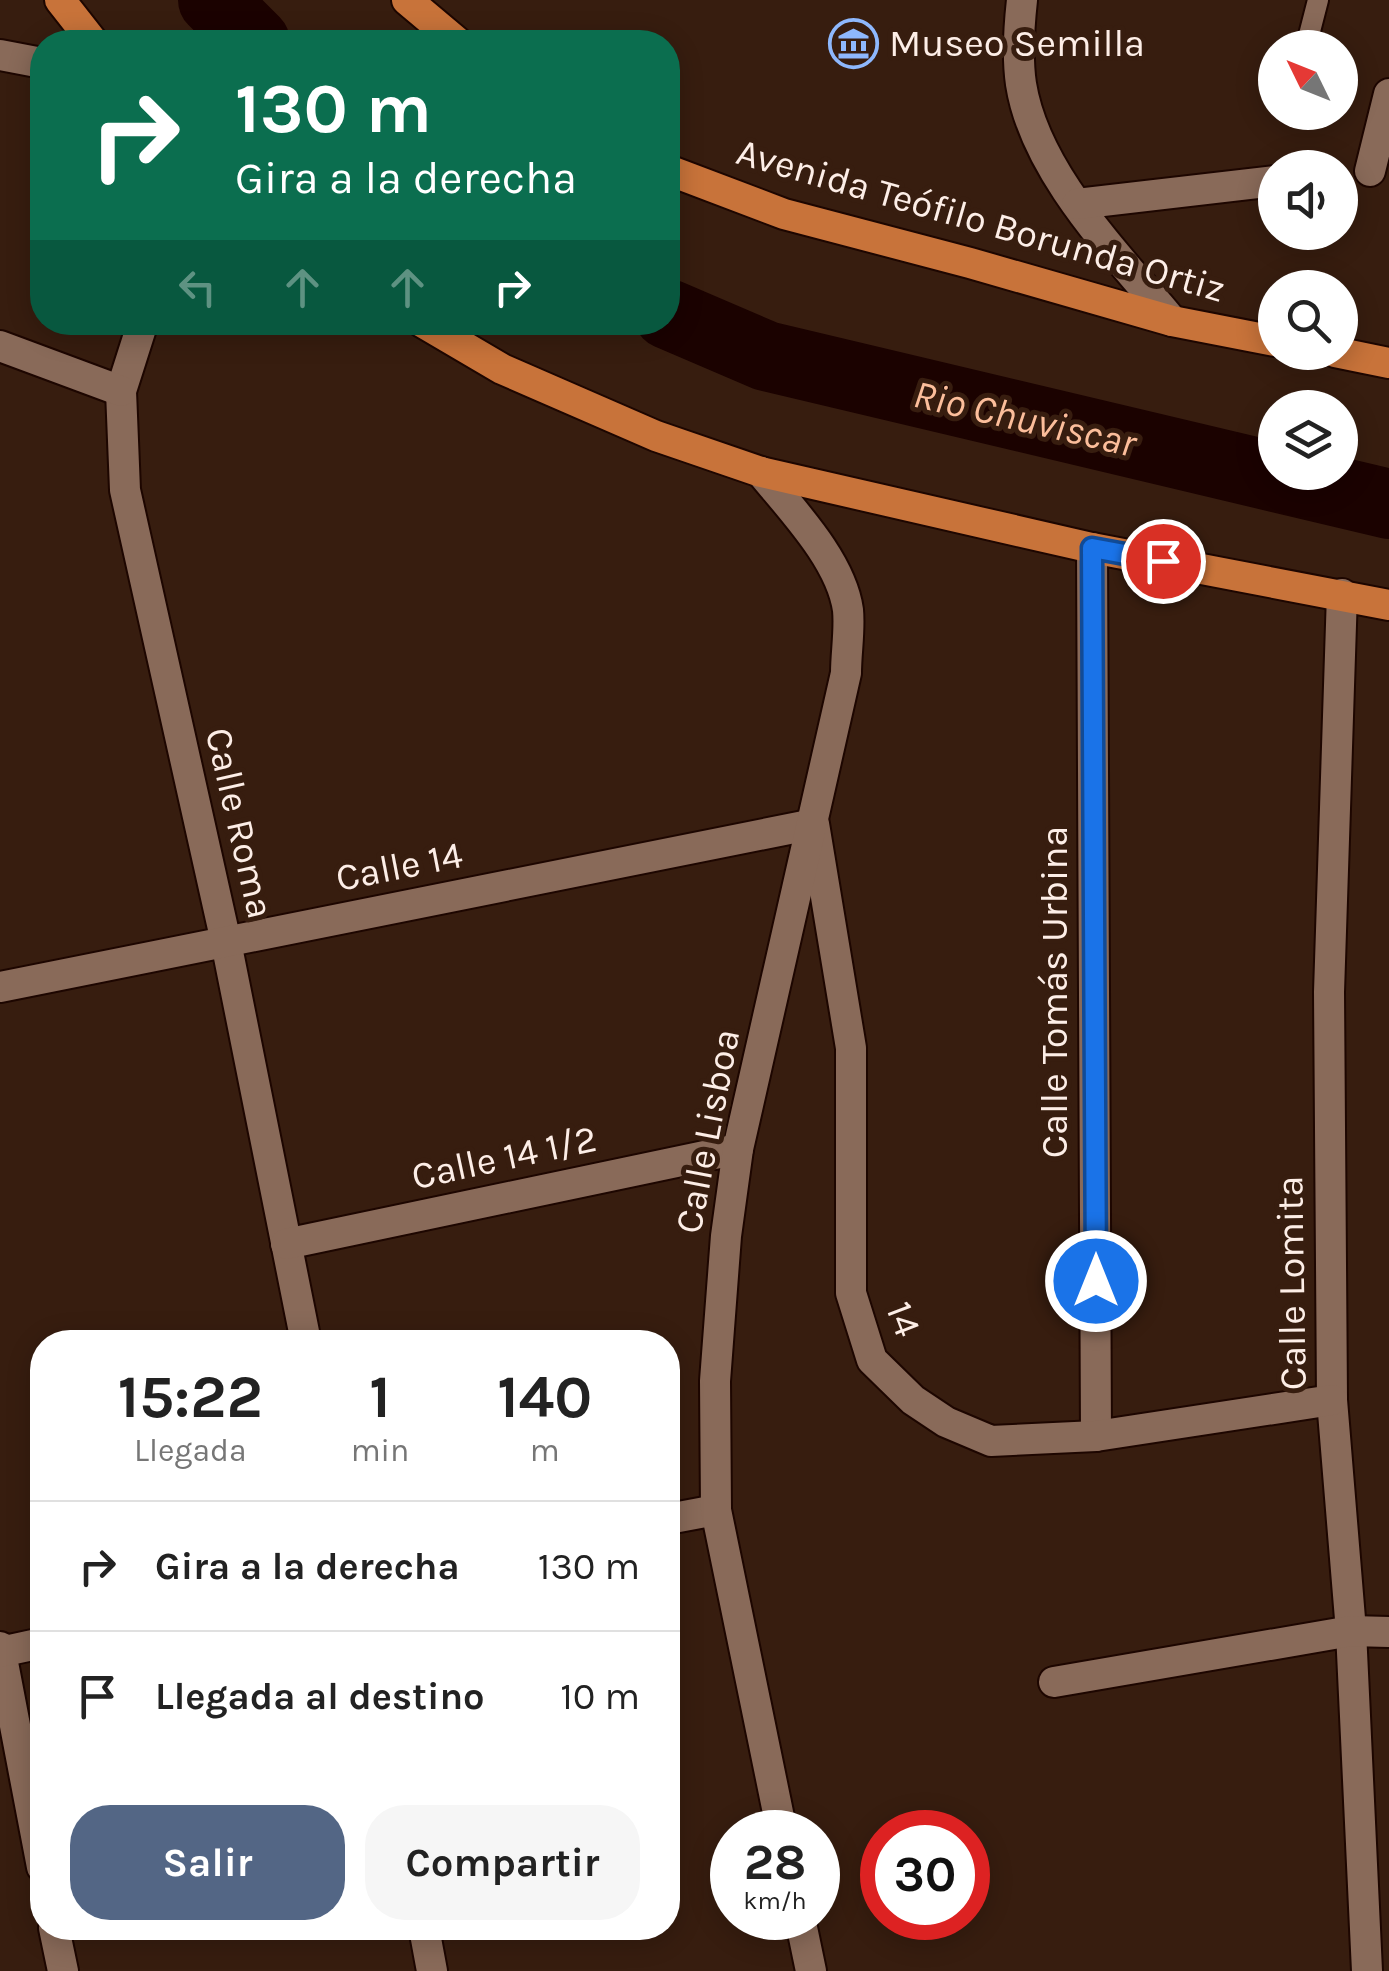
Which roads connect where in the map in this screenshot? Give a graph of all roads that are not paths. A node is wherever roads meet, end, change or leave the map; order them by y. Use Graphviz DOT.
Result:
graph roads {
  1 [pos="60,0"];
  2 [pos="407,0"];
  3 [pos="1022,0"];
  4 [pos="1318,0"];
  5 [pos="84,30"];
  6 [pos="442,30"];
  7 [pos="1310,30"];
  8 [pos="0,55"];
  9 [pos="30,60"];
  10 [pos="1389,94"];
  11 [pos="1366,172"];
  12 [pos="680,175"];
  13 [pos="1258,184"];
  14 [pos="1077,204"];
  15 [pos="1172,321"];
  16 [pos="140,335"];
  17 [pos="444,335"];
  18 [pos="1258,338"];
  19 [pos="0,346"];
  20 [pos="1358,357"];
  21 [pos="1389,363"];
  22 [pos="121,391"];
  23 [pos="760,472"];
  24 [pos="1092,548"];
  25 [pos="1342,594"];
  26 [pos="1389,606"];
  27 [pos="814,824"];
  28 [pos="226,942"];
  29 [pos="0,987"];
  30 [pos="738,1149"];
  31 [pos="286,1244"];
  32 [pos="304,1330"];
  33 [pos="1332,1400"];
  34 [pos="1096,1436"];
  35 [pos="716,1510"];
  36 [pos="680,1518"];
  37 [pos="1351,1631"];
  38 [pos="1389,1632"];
  39 [pos="30,1646"];
  40 [pos="0,1650"];
  41 [pos="1054,1682"];
  42 [pos="30,1805"];
  43 [pos="777,1810"];
  44 [pos="56,1940"];
  45 [pos="426,1940"];
  46 [pos="805,1940"];
  47 [pos="62,1971"];
  48 [pos="432,1971"];
  49 [pos="811,1971"];
  50 [pos="1367,1971"];
  1 -- 5 [label="main road"];
  2 -- 6 [label="main road"];
  3 -- 14 [label="street"];
  4 -- 7 [label="lane"];
  8 -- 9 [label="street"];
  10 -- 11 [label="street"];
  12 -- 15 [label="main road, Avenida Teófilo Borunda Ortiz"];
  13 -- 14 [label="street"];
  14 -- 15 [label="street"];
  15 -- 18 [label="main road, Avenida Teófilo Borunda Ortiz"];
  16 -- 22 [label="street, Calle Roma"];
  17 -- 23 [label="main road"];
  19 -- 22 [label="street"];
  20 -- 21 [label="main road"];
  22 -- 28 [label="street, Calle Roma"];
  23 -- 24 [label="main road"];
  23 -- 27 [label="street, Calle Lisboa"];
  24 -- 25 [label="main road"];
  24 -- 34 [label="street, Calle Tomás Urbina"];
  25 -- 26 [label="main road"];
  25 -- 33 [label="street, Calle Lomita"];
  27 -- 28 [label="street, Calle 14"];
  27 -- 30 [label="street, Calle Lisboa"];
  27 -- 34 [label="street, 14"];
  28 -- 29 [label="street, Calle 14"];
  28 -- 31 [label="street, Calle Roma"];
  30 -- 31 [label="street, Calle 14 1/2"];
  30 -- 35 [label="street, Calle Lisboa"];
  31 -- 32 [label="street, Calle Roma"];
  33 -- 34 [label="street, 14"];
  33 -- 37 [label="street, Calle Lomita"];
  35 -- 36 [label="street"];
  35 -- 43 [label="street, Calle Lisboa"];
  37 -- 38 [label="street"];
  37 -- 41 [label="street"];
  37 -- 50 [label="street, Calle Lomita"];
  39 -- 40 [label="street"];
  40 -- 42 [label="street"];
  44 -- 47 [label="street"];
  45 -- 48 [label="street"];
  46 -- 49 [label="street"];
}
